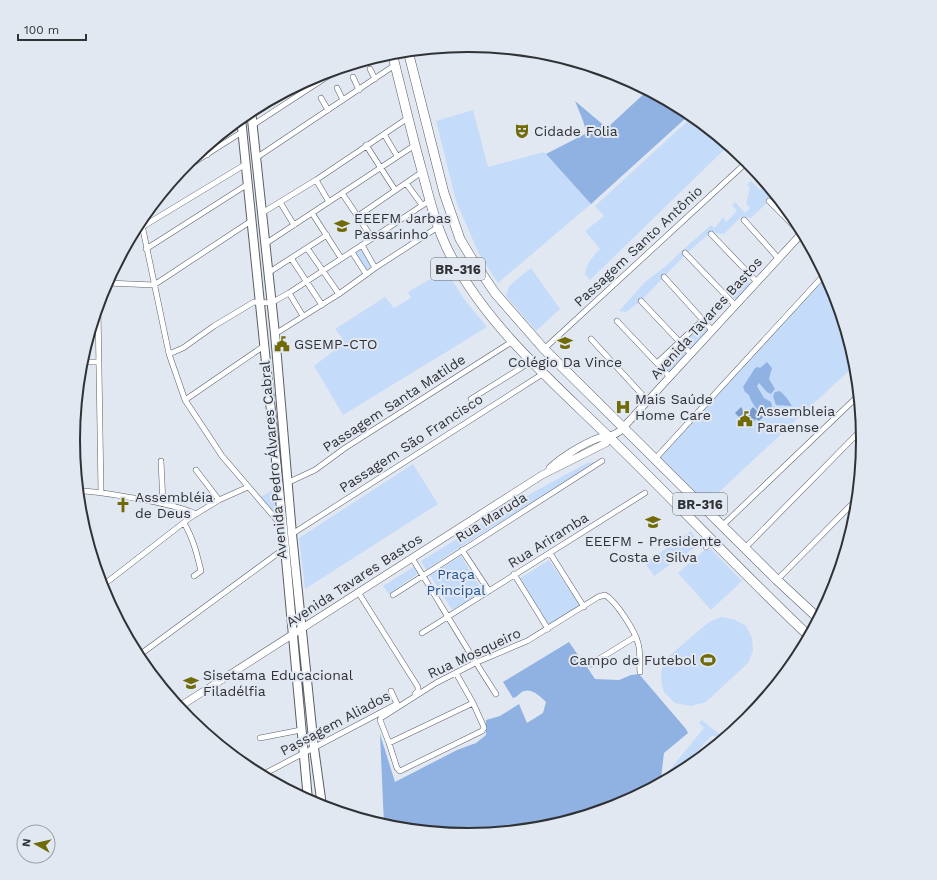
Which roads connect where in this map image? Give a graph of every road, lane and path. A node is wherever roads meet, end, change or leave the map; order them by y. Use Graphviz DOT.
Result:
graph roads {
  1 [pos="409,56"];
  2 [pos="394,59"];
  3 [pos="395,65"];
  4 [pos="370,69"];
  5 [pos="352,77"];
  6 [pos="375,79"];
  7 [pos="316,84"];
  8 [pos="337,88"];
  9 [pos="359,90"];
  10 [pos="321,98"];
  11 [pos="343,100"];
  12 [pos="328,110"];
  13 [pos="252,118"];
  14 [pos="408,118"];
  15 [pos="242,125"];
  16 [pos="252,125"];
  17 [pos="242,132"];
  18 [pos="384,134"];
  19 [pos="415,145"];
  20 [pos="366,146"];
  21 [pos="207,155"];
  22 [pos="397,156"];
  23 [pos="203,157"];
  24 [pos="256,158"];
  25 [pos="246,164"];
  26 [pos="743,166"];
  27 [pos="381,168"];
  28 [pos="422,172"];
  29 [pos="316,180"];
  30 [pos="406,182"];
  31 [pos="248,184"];
  32 [pos="395,190"];
  33 [pos="342,193"];
  34 [pos="769,201"];
  35 [pos="280,202"];
  36 [pos="329,202"];
  37 [pos="426,203"];
  38 [pos="262,213"];
  39 [pos="312,214"];
  40 [pos="358,216"];
  41 [pos="786,218"];
  42 [pos="744,220"];
  43 [pos="251,221"];
  44 [pos="145,225"];
  45 [pos="294,225"];
  46 [pos="438,227"];
  47 [pos="142,230"];
  48 [pos="711,234"];
  49 [pos="327,235"];
  50 [pos="799,236"];
  51 [pos="372,238"];
  52 [pos="265,244"];
  53 [pos="362,245"];
  54 [pos="307,248"];
  55 [pos="146,249"];
  56 [pos="352,252"];
  57 [pos="686,253"];
  58 [pos="291,258"];
  59 [pos="341,258"];
  60 [pos="778,258"];
  61 [pos="375,268"];
  62 [pos="322,271"];
  63 [pos="268,273"];
  64 [pos="366,274"];
  65 [pos="664,277"];
  66 [pos="821,279"];
  67 [pos="306,282"];
  68 [pos="757,282"];
  69 [pos="114,283"];
  70 [pos="154,285"];
  71 [pos="289,293"];
  72 [pos="339,294"];
  73 [pos="641,301"];
  74 [pos="260,302"];
  75 [pos="271,303"];
  76 [pos="322,305"];
  77 [pos="736,305"];
  78 [pos="303,316"];
  79 [pos="703,320"];
  80 [pos="616,321"];
  81 [pos="98,325"];
  82 [pos="712,330"];
  83 [pos="275,334"];
  84 [pos="591,339"];
  85 [pos="513,341"];
  86 [pos="680,342"];
  87 [pos="264,346"];
  88 [pos="544,349"];
  89 [pos="169,354"];
  90 [pos="691,354"];
  91 [pos="532,361"];
  92 [pos="88,362"];
  93 [pos="99,362"];
  94 [pos="657,363"];
  95 [pos="544,373"];
  96 [pos="670,377"];
  97 [pos="471,399"];
  98 [pos="184,400"];
  99 [pos="854,400"];
  100 [pos="648,401"];
  101 [pos="624,427"];
  102 [pos="856,435"];
  103 [pos="610,437"];
  104 [pos="655,459"];
  105 [pos="161,461"];
  106 [pos="602,461"];
  107 [pos="196,470"];
  108 [pos="287,483"];
  109 [pos="248,487"];
  110 [pos="84,491"];
  111 [pos="100,492"];
  112 [pos="645,493"];
  113 [pos="219,500"];
  114 [pos="163,504"];
  115 [pos="851,505"];
  116 [pos="196,514"];
  117 [pos="184,523"];
  118 [pos="282,526"];
  119 [pos="722,526"];
  120 [pos="292,534"];
  121 [pos="285,548"];
  122 [pos="745,548"];
  123 [pos="462,550"];
  124 [pos="550,553"];
  125 [pos="412,558"];
  126 [pos="514,574"];
  127 [pos="423,575"];
  128 [pos="194,576"];
  129 [pos="777,580"];
  130 [pos="108,582"];
  131 [pos="489,591"];
  132 [pos="358,592"];
  133 [pos="393,595"];
  134 [pos="584,607"];
  135 [pos="815,615"];
  136 [pos="449,616"];
  137 [pos="302,629"];
  138 [pos="548,629"];
  139 [pos="422,633"];
  140 [pos="806,633"];
  141 [pos="293,634"];
  142 [pos="635,636"];
  143 [pos="143,652"];
  144 [pos="475,663"];
  145 [pos="591,664"];
  146 [pos="640,672"];
  147 [pos="456,673"];
  148 [pos="391,691"];
  149 [pos="496,694"];
  150 [pos="473,703"];
  151 [pos="184,704"];
  152 [pos="397,704"];
  153 [pos="301,730"];
  154 [pos="260,738"];
  155 [pos="389,744"];
  156 [pos="314,748"];
  157 [pos="303,754"];
  158 [pos="268,773"];
  159 [pos="307,792"];
  160 [pos="321,798"];
  1 -- 88 [label="highway, BR-316"];
  2 -- 3 [label="highway, BR-316"];
  3 -- 6 [label="street"];
  3 -- 14 [label="highway, BR-316"];
  4 -- 6 [label="street"];
  5 -- 9 [label="street"];
  6 -- 9 [label="street"];
  7 -- 16 [label="street"];
  8 -- 11 [label="street"];
  9 -- 11 [label="street"];
  10 -- 12 [label="street"];
  11 -- 12 [label="street"];
  12 -- 24 [label="street"];
  13 -- 16 [label="main road, Avenida Pedro Álvares Cabral"];
  14 -- 18 [label="street"];
  14 -- 19 [label="highway, BR-316"];
  15 -- 17 [label="main road, Avenida Pedro Álvares Cabral"];
  16 -- 24 [label="main road, Avenida Pedro Álvares Cabral"];
  17 -- 21 [label="street"];
  17 -- 25 [label="main road, Avenida Pedro Álvares Cabral"];
  18 -- 20 [label="street"];
  18 -- 22 [label="street"];
  19 -- 22 [label="street"];
  19 -- 28 [label="highway, BR-316"];
  20 -- 27 [label="street"];
  20 -- 29 [label="street"];
  21 -- 23 [label="street"];
  22 -- 27 [label="street"];
  24 -- 38 [label="main road, Avenida Pedro Álvares Cabral"];
  25 -- 31 [label="main road, Avenida Pedro Álvares Cabral"];
  25 -- 44 [label="street"];
  26 -- 88 [label="street, Passagem Santo Antônio"];
  27 -- 32 [label="street"];
  27 -- 33 [label="street"];
  28 -- 30 [label="street"];
  28 -- 37 [label="highway, BR-316"];
  29 -- 35 [label="street"];
  29 -- 36 [label="street"];
  30 -- 32 [label="street"];
  30 -- 37 [label="street"];
  31 -- 43 [label="main road, Avenida Pedro Álvares Cabral"];
  31 -- 55 [label="street"];
  32 -- 40 [label="street"];
  33 -- 36 [label="street"];
  33 -- 40 [label="street"];
  34 -- 41 [label="street"];
  35 -- 38 [label="street"];
  35 -- 45 [label="street"];
  36 -- 39 [label="street"];
  37 -- 46 [label="highway, BR-316"];
  37 -- 51 [label="street"];
  38 -- 52 [label="main road, Avenida Pedro Álvares Cabral"];
  39 -- 45 [label="street"];
  39 -- 49 [label="street"];
  40 -- 51 [label="street"];
  42 -- 60 [label="street"];
  43 -- 70 [label="street"];
  43 -- 74 [label="main road, Avenida Pedro Álvares Cabral"];
  45 -- 52 [label="street"];
  46 -- 61 [label="street"];
  46 -- 85 [label="highway, BR-316"];
  47 -- 55 [label="street"];
  48 -- 68 [label="street"];
  49 -- 54 [label="street"];
  49 -- 59 [label="street"];
  50 -- 60 [label="main road, Avenida Tavares Bastos"];
  51 -- 53 [label="street"];
  52 -- 63 [label="main road, Avenida Pedro Álvares Cabral"];
  53 -- 56 [label="street"];
  53 -- 61 [label="street"];
  54 -- 58 [label="street"];
  54 -- 62 [label="street"];
  55 -- 70 [label="street"];
  56 -- 59 [label="street"];
  56 -- 64 [label="street"];
  57 -- 77 [label="street"];
  58 -- 63 [label="street"];
  58 -- 67 [label="street"];
  59 -- 62 [label="street"];
  60 -- 68 [label="main road, Avenida Tavares Bastos"];
  61 -- 64 [label="street"];
  62 -- 67 [label="street"];
  62 -- 72 [label="street"];
  63 -- 75 [label="main road, Avenida Pedro Álvares Cabral"];
  64 -- 72 [label="street"];
  65 -- 79 [label="street"];
  66 -- 104 [label="street"];
  67 -- 71 [label="street"];
  67 -- 76 [label="street"];
  68 -- 77 [label="main road, Avenida Tavares Bastos"];
  69 -- 70 [label="street"];
  70 -- 89 [label="street"];
  71 -- 75 [label="street"];
  71 -- 78 [label="street"];
  72 -- 76 [label="street"];
  73 -- 86 [label="street"];
  74 -- 75 [label="street"];
  74 -- 87 [label="main road, Avenida Pedro Álvares Cabral"];
  74 -- 89 [label="street"];
  75 -- 83 [label="main road, Avenida Pedro Álvares Cabral"];
  76 -- 78 [label="street"];
  77 -- 82 [label="main road, Avenida Tavares Bastos"];
  78 -- 83 [label="street"];
  79 -- 82 [label="street"];
  79 -- 86 [label="street"];
  80 -- 94 [label="street"];
  81 -- 93 [label="street"];
  82 -- 90 [label="main road, Avenida Tavares Bastos"];
  83 -- 108 [label="main road, Avenida Pedro Álvares Cabral"];
  84 -- 100 [label="street"];
  85 -- 91 [label="highway, BR-316"];
  85 -- 108 [label="street, Passagem Santa Matilde"];
  86 -- 90 [label="street"];
  86 -- 94 [label="street"];
  87 -- 98 [label="street"];
  87 -- 118 [label="main road, Avenida Pedro Álvares Cabral"];
  88 -- 101 [label="highway, BR-316"];
  89 -- 98 [label="street"];
  90 -- 96 [label="main road, Avenida Tavares Bastos"];
  91 -- 95 [label="highway, BR-316"];
  91 -- 97 [label="street"];
  92 -- 93 [label="street"];
  93 -- 111 [label="street"];
  94 -- 96 [label="street"];
  95 -- 103 [label="highway, BR-316"];
  95 -- 120 [label="street, Passagem São Francisco"];
  96 -- 100 [label="main road, Avenida Tavares Bastos"];
  98 -- 109 [label="street"];
  99 -- 119 [label="street"];
  100 -- 101 [label="main road, Avenida Tavares Bastos"];
  101 -- 103 [label="main road, Avenida Tavares Bastos"];
  101 -- 104 [label="highway, BR-316"];
  102 -- 122 [label="street"];
  103 -- 125 [label="main road, Avenida Tavares Bastos"];
  103 -- 140 [label="highway, BR-316"];
  104 -- 119 [label="highway, BR-316"];
  105 -- 114 [label="street"];
  106 -- 123 [label="street, Rua Maruda"];
  107 -- 113 [label="street"];
  108 -- 120 [label="main road, Avenida Pedro Álvares Cabral"];
  109 -- 113 [label="street"];
  109 -- 118 [label="street"];
  110 -- 111 [label="street"];
  111 -- 114 [label="street"];
  112 -- 124 [label="street, Rua Ariramba"];
  113 -- 116 [label="street"];
  114 -- 116 [label="street"];
  115 -- 129 [label="street"];
  116 -- 117 [label="street"];
  117 -- 128 [label="street"];
  117 -- 130 [label="street"];
  118 -- 121 [label="main road, Avenida Pedro Álvares Cabral"];
  119 -- 122 [label="highway, BR-316"];
  120 -- 137 [label="main road, Avenida Pedro Álvares Cabral"];
  121 -- 141 [label="main road, Avenida Pedro Álvares Cabral"];
  121 -- 143 [label="street"];
  122 -- 129 [label="highway, BR-316"];
  123 -- 127 [label="street, Rua Maruda"];
  123 -- 131 [label="street"];
  124 -- 126 [label="street, Rua Ariramba"];
  124 -- 134 [label="street"];
  125 -- 127 [label="street"];
  125 -- 132 [label="main road, Avenida Tavares Bastos"];
  126 -- 131 [label="street, Rua Ariramba"];
  126 -- 138 [label="street"];
  127 -- 133 [label="street, Rua Maruda"];
  127 -- 136 [label="street"];
  129 -- 135 [label="highway"];
  131 -- 136 [label="street, Rua Ariramba"];
  132 -- 137 [label="main road, Avenida Tavares Bastos"];
  132 -- 152 [label="street, Passagem Aliados"];
  134 -- 138 [label="street, Rua Mosqueiro"];
  134 -- 142 [label="street, Rua Mosqueiro"];
  136 -- 139 [label="street, Rua Ariramba"];
  136 -- 144 [label="street"];
  137 -- 141 [label="main road, Avenida Tavares Bastos"];
  137 -- 156 [label="main road, Avenida Pedro Álvares Cabral"];
  138 -- 144 [label="street, Rua Mosqueiro"];
  141 -- 151 [label="main road, Avenida Tavares Bastos"];
  141 -- 153 [label="main road, Avenida Pedro Álvares Cabral"];
  142 -- 145 [label="street"];
  142 -- 146 [label="street, Rua Mosqueiro"];
  144 -- 147 [label="street, Rua Mosqueiro"];
  144 -- 149 [label="street"];
  147 -- 150 [label="street"];
  147 -- 155 [label="street, Rua Mosqueiro"];
  148 -- 152 [label="street"];
  150 -- 155 [label="street"];
  150 -- 155 [label="street"];
  152 -- 156 [label="street, Passagem Aliados"];
  153 -- 154 [label="street"];
  153 -- 157 [label="main road, Avenida Pedro Álvares Cabral"];
  156 -- 157 [label="street, Passagem Aliados"];
  156 -- 160 [label="main road, Avenida Pedro Álvares Cabral"];
  157 -- 158 [label="street, Passagem Aliados"];
  157 -- 159 [label="main road, Avenida Pedro Álvares Cabral"];
}
